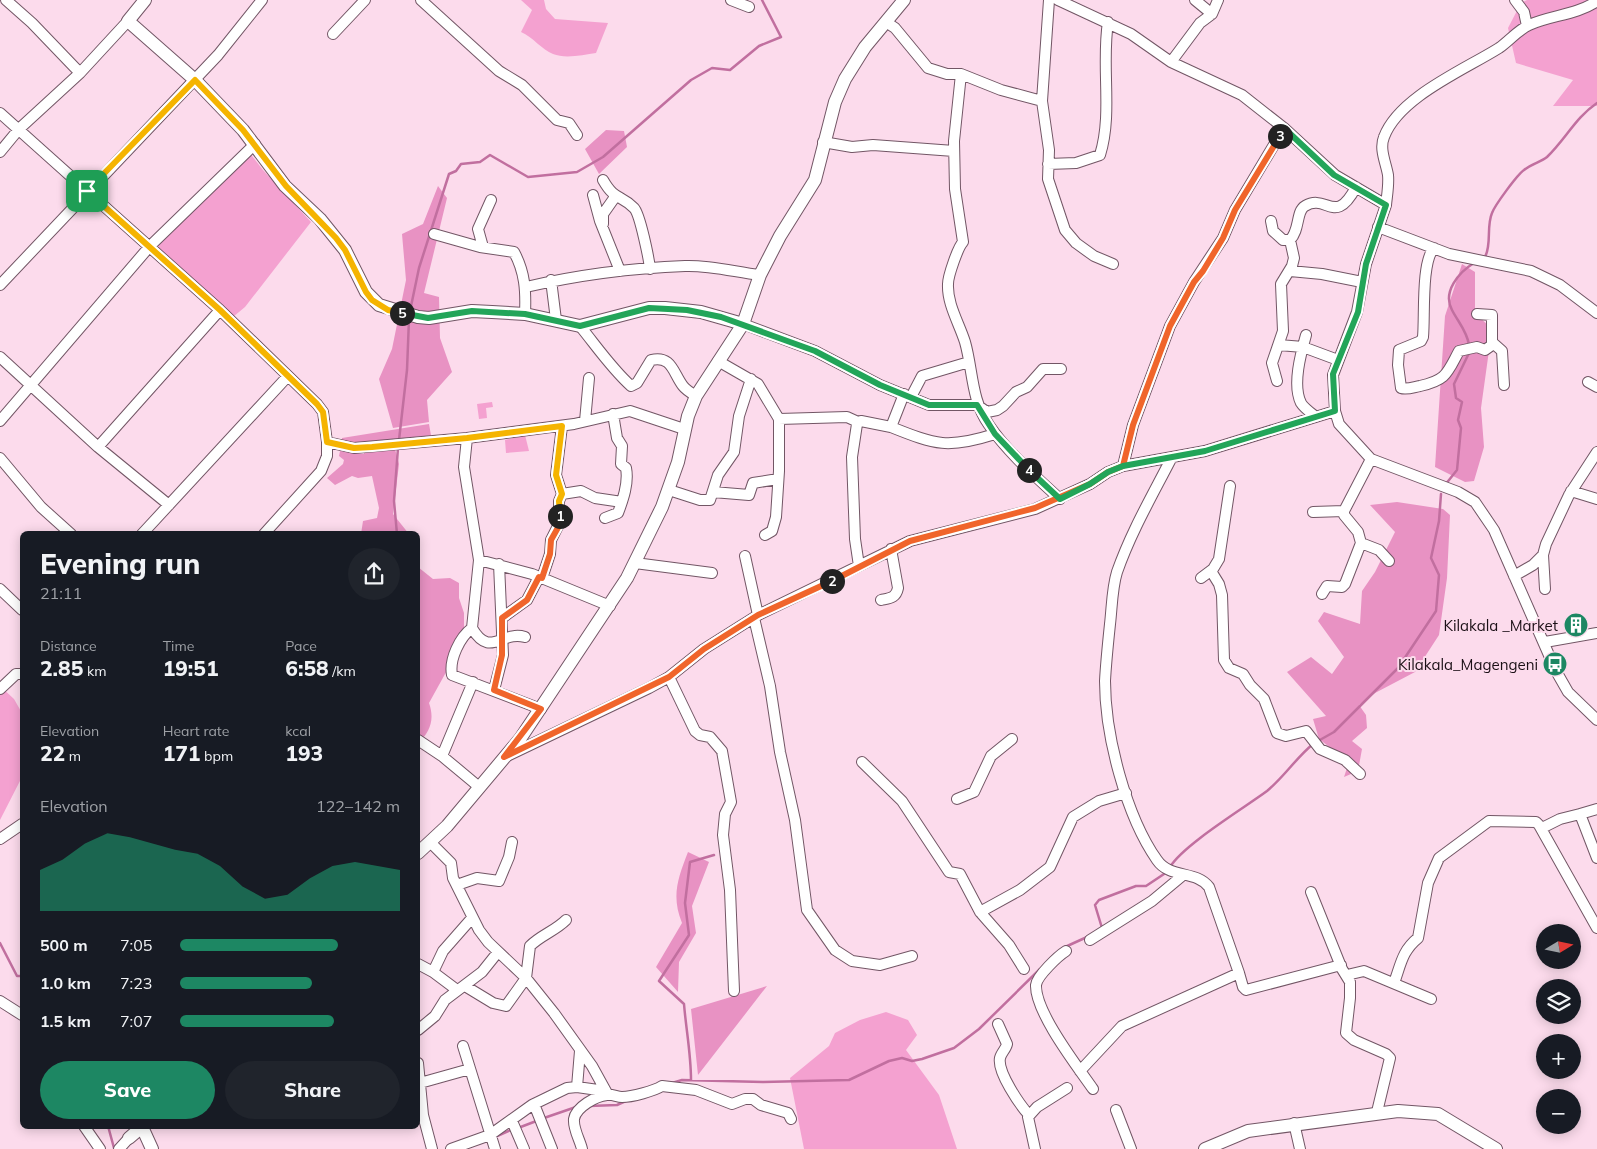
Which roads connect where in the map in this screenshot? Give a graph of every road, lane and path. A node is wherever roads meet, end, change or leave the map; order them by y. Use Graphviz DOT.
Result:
graph roads {
  1 [pos="6,0"];
  2 [pos="262,0"];
  3 [pos="365,0"];
  4 [pos="421,0"];
  5 [pos="731,0"];
  6 [pos="904,0"];
  7 [pos="1049,0"];
  8 [pos="1058,0"];
  9 [pos="1195,0"];
  10 [pos="1218,0"];
  11 [pos="1516,0"];
  12 [pos="1597,1"];
  13 [pos="140,2"];
  14 [pos="749,7"];
  15 [pos="1212,14"];
  16 [pos="128,21"];
  17 [pos="886,22"];
  18 [pos="1108,22"];
  19 [pos="1527,26"];
  20 [pos="333,34"];
  21 [pos="1171,62"];
  22 [pos="80,73"];
  23 [pos="961,74"];
  24 [pos="195,80"];
  25 [pos="1042,101"];
  26 [pos="0,113"];
  27 [pos="1284,128"];
  28 [pos="19,129"];
  29 [pos="577,136"];
  30 [pos="823,142"];
  31 [pos="255,144"];
  32 [pos="954,151"];
  33 [pos="0,152"];
  34 [pos="1048,164"];
  35 [pos="603,180"];
  36 [pos="1356,187"];
  37 [pos="87,191"];
  38 [pos="594,195"];
  39 [pos="615,197"];
  40 [pos="491,200"];
  41 [pos="1386,205"];
  42 [pos="1270,220"];
  43 [pos="1378,227"];
  44 [pos="603,228"];
  45 [pos="434,234"];
  46 [pos="1290,240"];
  47 [pos="150,246"];
  48 [pos="483,247"];
  49 [pos="1434,248"];
  50 [pos="1113,264"];
  51 [pos="650,269"];
  52 [pos="620,271"];
  53 [pos="1290,271"];
  54 [pos="760,275"];
  55 [pos="551,280"];
  56 [pos="1362,282"];
  57 [pos="0,284"];
  58 [pos="526,287"];
  59 [pos="220,310"];
  60 [pos="1597,313"];
  61 [pos="525,314"];
  62 [pos="1477,314"];
  63 [pos="556,320"];
  64 [pos="743,324"];
  65 [pos="580,326"];
  66 [pos="1306,335"];
  67 [pos="1493,343"];
  68 [pos="1279,345"];
  69 [pos="1303,347"];
  70 [pos="0,357"];
  71 [pos="1338,360"];
  72 [pos="718,361"];
  73 [pos="969,362"];
  74 [pos="1061,368"];
  75 [pos="288,376"];
  76 [pos="589,378"];
  77 [pos="751,379"];
  78 [pos="1277,381"];
  79 [pos="30,384"];
  80 [pos="1504,385"];
  81 [pos="696,396"];
  82 [pos="907,396"];
  83 [pos="977,405"];
  84 [pos="1335,411"];
  85 [pos="613,414"];
  86 [pos="1316,417"];
  87 [pos="779,419"];
  88 [pos="0,421"];
  89 [pos="585,421"];
  90 [pos="858,422"];
  91 [pos="562,426"];
  92 [pos="891,427"];
  93 [pos="684,429"];
  94 [pos="995,434"];
  95 [pos="467,438"];
  96 [pos="327,442"];
  97 [pos="98,447"];
  98 [pos="1597,452"];
  99 [pos="0,458"];
  100 [pos="1171,459"];
  101 [pos="1372,459"];
  102 [pos="1123,466"];
  103 [pos="778,478"];
  104 [pos="1230,486"];
  105 [pos="669,490"];
  106 [pos="1570,491"];
  107 [pos="712,492"];
  108 [pos="562,494"];
  109 [pos="1060,499"];
  110 [pos="1597,500"];
  111 [pos="622,502"];
  112 [pos="169,505"];
  113 [pos="1344,511"];
  114 [pos="1313,512"];
  115 [pos="605,518"];
  116 [pos="68,531"];
  117 [pos="145,531"];
  118 [pos="267,531"];
  119 [pos="765,535"];
  120 [pos="1361,543"];
  121 [pos="891,550"];
  122 [pos="1543,555"];
  123 [pos="745,556"];
  124 [pos="478,560"];
  125 [pos="1390,560"];
  126 [pos="635,563"];
  127 [pos="499,564"];
  128 [pos="860,566"];
  129 [pos="1211,571"];
  130 [pos="712,573"];
  131 [pos="1514,576"];
  132 [pos="540,577"];
  133 [pos="1201,578"];
  134 [pos="0,589"];
  135 [pos="1545,589"];
  136 [pos="1322,594"];
  137 [pos="881,600"];
  138 [pos="610,606"];
  139 [pos="20,608"];
  140 [pos="756,616"];
  141 [pos="502,618"];
  142 [pos="472,628"];
  143 [pos="1597,633"];
  144 [pos="525,637"];
  145 [pos="502,640"];
  146 [pos="1545,642"];
  147 [pos="20,674"];
  148 [pos="669,677"];
  149 [pos="473,682"];
  150 [pos="0,689"];
  151 [pos="494,690"];
  152 [pos="541,709"];
  153 [pos="1597,720"];
  154 [pos="1012,739"];
  155 [pos="420,741"];
  156 [pos="442,756"];
  157 [pos="504,757"];
  158 [pos="862,762"];
  159 [pos="1360,774"];
  160 [pos="478,786"];
  161 [pos="1126,793"];
  162 [pos="957,799"];
  163 [pos="1597,809"];
  164 [pos="1580,814"];
  165 [pos="20,825"];
  166 [pos="1542,828"];
  167 [pos="0,839"];
  168 [pos="430,842"];
  169 [pos="512,842"];
  170 [pos="420,851"];
  171 [pos="1597,858"];
  172 [pos="1182,876"];
  173 [pos="457,885"];
  174 [pos="1311,892"];
  175 [pos="980,912"];
  176 [pos="472,918"];
  177 [pos="566,920"];
  178 [pos="1597,928"];
  179 [pos="1090,940"];
  180 [pos="1066,951"];
  181 [pos="498,952"];
  182 [pos="912,956"];
  183 [pos="420,965"];
  184 [pos="1341,965"];
  185 [pos="1024,969"];
  186 [pos="433,972"];
  187 [pos="1239,973"];
  188 [pos="1347,975"];
  189 [pos="526,978"];
  190 [pos="1394,983"];
  191 [pos="461,988"];
  192 [pos="734,991"];
  193 [pos="1432,999"];
  194 [pos="0,1000"];
  195 [pos="20,1015"];
  196 [pos="998,1024"];
  197 [pos="420,1028"];
  198 [pos="463,1046"];
  199 [pos="580,1051"];
  200 [pos="470,1069"];
  201 [pos="1080,1071"];
  202 [pos="420,1083"];
  203 [pos="577,1087"];
  204 [pos="1068,1088"];
  205 [pos="1092,1089"];
  206 [pos="607,1093"];
  207 [pos="534,1104"];
  208 [pos="1116,1110"];
  209 [pos="1377,1112"];
  210 [pos="1029,1115"];
  211 [pos="791,1119"];
  212 [pos="512,1121"];
  213 [pos="1294,1123"];
  214 [pos="86,1129"];
  215 [pos="140,1129"];
  216 [pos="143,1129"];
  217 [pos="490,1135"];
  218 [pos="129,1138"];
  219 [pos="100,1149"];
  220 [pos="119,1149"];
  221 [pos="152,1149"];
  222 [pos="432,1149"];
  223 [pos="451,1149"];
  224 [pos="495,1149"];
  225 [pos="524,1149"];
  226 [pos="552,1149"];
  227 [pos="582,1149"];
  228 [pos="1035,1149"];
  229 [pos="1131,1149"];
  230 [pos="1205,1149"];
  231 [pos="1300,1149"];
  232 [pos="1496,1149"];
  1 -- 22 [label="street"];
  2 -- 24 [label="street"];
  3 -- 20 [label="street"];
  4 -- 29 [label="street"];
  5 -- 14 [label="street"];
  6 -- 17 [label="street"];
  7 -- 25 [label="street"];
  8 -- 18 [label="street"];
  9 -- 15 [label="street"];
  10 -- 15 [label="street"];
  11 -- 19 [label="street"];
  12 -- 19 [label="street"];
  13 -- 16 [label="street"];
  15 -- 21 [label="street"];
  16 -- 22 [label="street"];
  16 -- 24 [label="street"];
  17 -- 23 [label="street"];
  17 -- 30 [label="street"];
  18 -- 21 [label="street"];
  18 -- 34 [label="street"];
  19 -- 41 [label="street"];
  21 -- 27 [label="street"];
  22 -- 28 [label="street"];
  23 -- 25 [label="street"];
  23 -- 32 [label="street"];
  24 -- 31 [label="street"];
  24 -- 37 [label="street"];
  25 -- 34 [label="street"];
  26 -- 28 [label="street"];
  27 -- 36 [label="street"];
  27 -- 102 [label="street"];
  28 -- 33 [label="street"];
  28 -- 37 [label="street"];
  30 -- 32 [label="street"];
  30 -- 54 [label="street"];
  31 -- 47 [label="street"];
  31 -- 61 [label="street"];
  32 -- 73 [label="street"];
  34 -- 50 [label="street"];
  35 -- 39 [label="street"];
  36 -- 41 [label="street"];
  36 -- 46 [label="street"];
  37 -- 47 [label="street"];
  37 -- 57 [label="street"];
  38 -- 44 [label="street"];
  39 -- 44 [label="street"];
  39 -- 51 [label="street"];
  40 -- 48 [label="street"];
  41 -- 43 [label="street"];
  42 -- 46 [label="street"];
  43 -- 49 [label="street"];
  43 -- 56 [label="street"];
  44 -- 52 [label="street"];
  45 -- 48 [label="street"];
  46 -- 53 [label="street"];
  47 -- 59 [label="street"];
  47 -- 79 [label="street"];
  48 -- 58 [label="street"];
  49 -- 60 [label="street"];
  49 -- 67 [label="street"];
  51 -- 52 [label="street"];
  51 -- 54 [label="street"];
  52 -- 55 [label="street"];
  53 -- 56 [label="street"];
  53 -- 68 [label="street"];
  54 -- 64 [label="street"];
  55 -- 58 [label="street"];
  55 -- 63 [label="street"];
  56 -- 71 [label="street"];
  58 -- 61 [label="street"];
  59 -- 75 [label="street"];
  59 -- 97 [label="street"];
  61 -- 63 [label="street"];
  62 -- 67 [label="street"];
  63 -- 65 [label="street"];
  64 -- 65 [label="street"];
  64 -- 72 [label="street"];
  64 -- 82 [label="street"];
  65 -- 81 [label="street"];
  66 -- 69 [label="street"];
  67 -- 80 [label="street"];
  68 -- 69 [label="street"];
  68 -- 78 [label="street"];
  69 -- 71 [label="street"];
  69 -- 86 [label="street"];
  70 -- 79 [label="street"];
  71 -- 84 [label="street"];
  72 -- 77 [label="street"];
  72 -- 81 [label="street"];
  73 -- 82 [label="street"];
  73 -- 83 [label="street"];
  74 -- 83 [label="street"];
  75 -- 96 [label="street"];
  75 -- 112 [label="street"];
  76 -- 89 [label="street"];
  77 -- 87 [label="street"];
  77 -- 107 [label="street"];
  79 -- 88 [label="street"];
  79 -- 97 [label="street"];
  81 -- 93 [label="street"];
  82 -- 83 [label="street"];
  82 -- 92 [label="street"];
  83 -- 94 [label="street"];
  84 -- 86 [label="street"];
  84 -- 101 [label="street"];
  85 -- 89 [label="street"];
  85 -- 93 [label="street"];
  85 -- 111 [label="street"];
  86 -- 100 [label="street"];
  87 -- 90 [label="street"];
  87 -- 103 [label="street"];
  89 -- 91 [label="street"];
  90 -- 92 [label="street"];
  90 -- 128 [label="street"];
  91 -- 95 [label="street"];
  91 -- 108 [label="street"];
  92 -- 94 [label="street"];
  93 -- 105 [label="street"];
  94 -- 109 [label="street"];
  95 -- 96 [label="street"];
  95 -- 124 [label="street"];
  96 -- 118 [label="street"];
  97 -- 112 [label="street"];
  98 -- 106 [label="street"];
  99 -- 116 [label="street"];
  100 -- 102 [label="street"];
  100 -- 161 [label="street"];
  101 -- 113 [label="street"];
  101 -- 131 [label="street"];
  102 -- 109 [label="street"];
  103 -- 107 [label="street"];
  103 -- 119 [label="street"];
  104 -- 129 [label="street"];
  105 -- 107 [label="street"];
  105 -- 126 [label="street"];
  106 -- 110 [label="street"];
  106 -- 122 [label="street"];
  108 -- 111 [label="street"];
  108 -- 132 [label="street"];
  109 -- 121 [label="street"];
  111 -- 115 [label="street"];
  112 -- 117 [label="street"];
  113 -- 114 [label="street"];
  113 -- 120 [label="street"];
  120 -- 125 [label="street"];
  120 -- 136 [label="street"];
  121 -- 128 [label="street"];
  121 -- 137 [label="street"];
  122 -- 131 [label="street"];
  122 -- 135 [label="street"];
  123 -- 140 [label="street"];
  124 -- 127 [label="street"];
  124 -- 142 [label="street"];
  126 -- 130 [label="street"];
  126 -- 138 [label="street"];
  127 -- 132 [label="street"];
  127 -- 141 [label="street"];
  128 -- 140 [label="street"];
  129 -- 133 [label="street"];
  129 -- 159 [label="street"];
  131 -- 146 [label="street"];
  132 -- 138 [label="street"];
  132 -- 141 [label="street"];
  134 -- 139 [label="street"];
  138 -- 152 [label="street"];
  140 -- 148 [label="street"];
  140 -- 182 [label="street"];
  141 -- 145 [label="street"];
  142 -- 145 [label="street"];
  142 -- 149 [label="street"];
  143 -- 146 [label="street"];
  144 -- 145 [label="street"];
  145 -- 151 [label="street"];
  146 -- 153 [label="street"];
  147 -- 150 [label="street"];
  148 -- 157 [label="street"];
  148 -- 192 [label="street"];
  149 -- 151 [label="street"];
  149 -- 156 [label="street"];
  151 -- 152 [label="street"];
  152 -- 157 [label="street"];
  154 -- 162 [label="street"];
  155 -- 156 [label="street"];
  156 -- 160 [label="street"];
  157 -- 160 [label="street"];
  158 -- 175 [label="street"];
  160 -- 168 [label="street"];
  161 -- 172 [label="street"];
  161 -- 175 [label="street"];
  163 -- 164 [label="street"];
  164 -- 166 [label="street"];
  164 -- 171 [label="street"];
  165 -- 167 [label="street"];
  166 -- 178 [label="street"];
  166 -- 190 [label="street"];
  168 -- 170 [label="street"];
  168 -- 173 [label="street"];
  169 -- 173 [label="street"];
  172 -- 179 [label="street"];
  172 -- 187 [label="street"];
  173 -- 176 [label="street"];
  174 -- 184 [label="street"];
  175 -- 185 [label="street"];
  176 -- 181 [label="street"];
  176 -- 186 [label="street"];
  177 -- 189 [label="street"];
  180 -- 201 [label="street"];
  181 -- 189 [label="street"];
  181 -- 191 [label="street"];
  183 -- 186 [label="street"];
  184 -- 187 [label="street"];
  184 -- 188 [label="street"];
  186 -- 191 [label="street"];
  187 -- 201 [label="street"];
  188 -- 190 [label="street"];
  188 -- 209 [label="street"];
  189 -- 191 [label="street"];
  189 -- 199 [label="street"];
  190 -- 193 [label="street"];
  191 -- 197 [label="street"];
  194 -- 195 [label="street"];
  196 -- 210 [label="street"];
  198 -- 200 [label="street"];
  199 -- 203 [label="street"];
  199 -- 206 [label="street"];
  200 -- 202 [label="street"];
  200 -- 217 [label="street"];
  201 -- 205 [label="street"];
  202 -- 222 [label="street"];
  203 -- 206 [label="street"];
  203 -- 207 [label="street"];
  204 -- 210 [label="street"];
  206 -- 211 [label="street"];
  206 -- 227 [label="street"];
  207 -- 212 [label="street"];
  207 -- 226 [label="street"];
  208 -- 229 [label="street"];
  209 -- 213 [label="street"];
  209 -- 232 [label="street"];
  210 -- 228 [label="street"];
  212 -- 217 [label="street"];
  212 -- 225 [label="street"];
  213 -- 230 [label="street"];
  213 -- 231 [label="street"];
  214 -- 219 [label="street"];
  215 -- 218 [label="street"];
  216 -- 221 [label="street"];
  217 -- 223 [label="street"];
  217 -- 224 [label="street"];
  218 -- 220 [label="street"];
}
